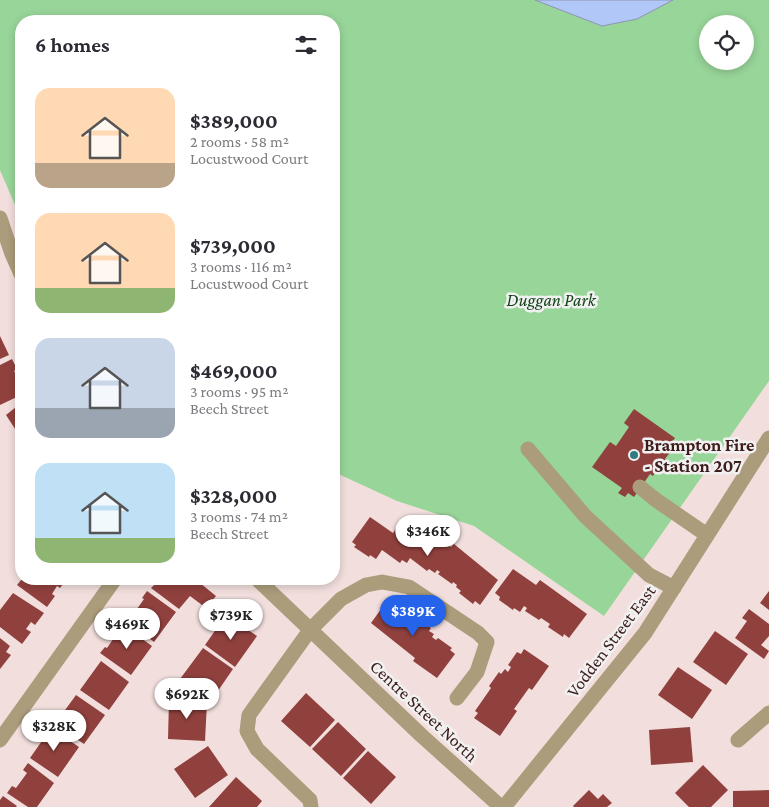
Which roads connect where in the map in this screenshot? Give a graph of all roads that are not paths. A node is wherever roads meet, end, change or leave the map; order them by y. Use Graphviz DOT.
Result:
graph roads {
  1 [pos="0,218"];
  2 [pos="15,261"];
  3 [pos="769,438"];
  4 [pos="528,449"];
  5 [pos="640,487"];
  6 [pos="708,536"];
  7 [pos="111,585"];
  8 [pos="263,585"];
  9 [pos="674,588"];
  10 [pos="310,630"];
  11 [pos="457,698"];
  12 [pos="769,713"];
  13 [pos="0,740"];
  14 [pos="738,740"];
  15 [pos="311,807"];
  16 [pos="502,807"];
  1 -- 2 [label="street"];
  3 -- 6 [label="street, Vodden Street East"];
  4 -- 9 [label="street"];
  5 -- 6 [label="street"];
  6 -- 9 [label="street, Vodden Street East"];
  7 -- 13 [label="street"];
  8 -- 10 [label="street, Centre Street North"];
  9 -- 16 [label="street, Vodden Street East"];
  10 -- 11 [label="street"];
  10 -- 15 [label="street"];
  10 -- 16 [label="street, Centre Street North"];
  12 -- 14 [label="street"];
}
